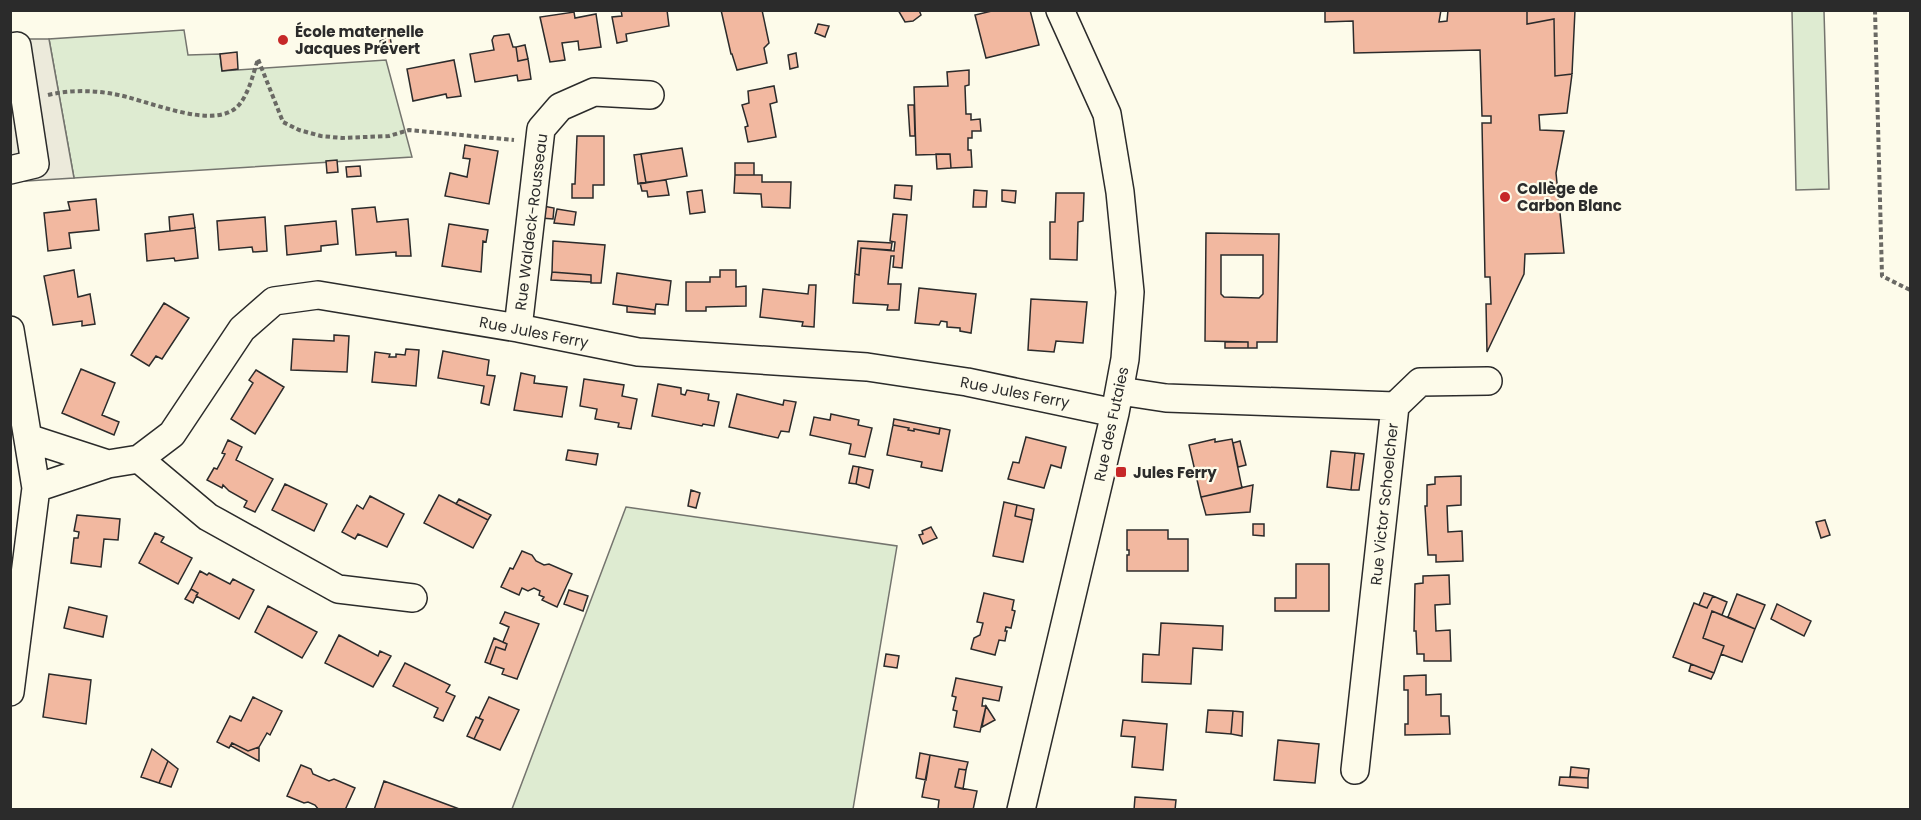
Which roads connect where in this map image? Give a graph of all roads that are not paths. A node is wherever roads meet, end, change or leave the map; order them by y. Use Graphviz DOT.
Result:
graph roads {
  1 [pos="1054,10"];
  2 [pos="1060,10"];
  3 [pos="1073,39"];
  4 [pos="10,47"];
  5 [pos="650,95"];
  6 [pos="10,170"];
  7 [pos="518,328"];
  8 [pos="10,330"];
  9 [pos="1488,381"];
  10 [pos="1118,402"];
  11 [pos="1395,406"];
  12 [pos="28,438"];
  13 [pos="139,459"];
  14 [pos="108,464"];
  15 [pos="36,488"];
  16 [pos="413,598"];
  17 [pos="10,692"];
  18 [pos="1355,770"];
  19 [pos="1021,810"];
  1 -- 3 [label="street, Rue des Futaies"];
  2 -- 3 [label="street, Rue des Futaies"];
  3 -- 10 [label="street, Rue des Futaies"];
  4 -- 6 [label="street"];
  5 -- 7 [label="street, Rue Waldeck-Rousseau"];
  7 -- 10 [label="street, Rue Jules Ferry"];
  7 -- 13 [label="street, Rue Jules Ferry"];
  8 -- 12 [label="street"];
  9 -- 11 [label="street"];
  10 -- 11 [label="street, Rue Victor Schoelcher"];
  10 -- 19 [label="street, Rue des Futaies"];
  11 -- 18 [label="street, Rue Victor Schoelcher"];
  12 -- 14 [label="street, Rue Jules Ferry"];
  12 -- 15 [label="street"];
  13 -- 14 [label="street, Rue Jules Ferry"];
  13 -- 16 [label="street"];
  14 -- 15 [label="street"];
  15 -- 17 [label="street"];
}
